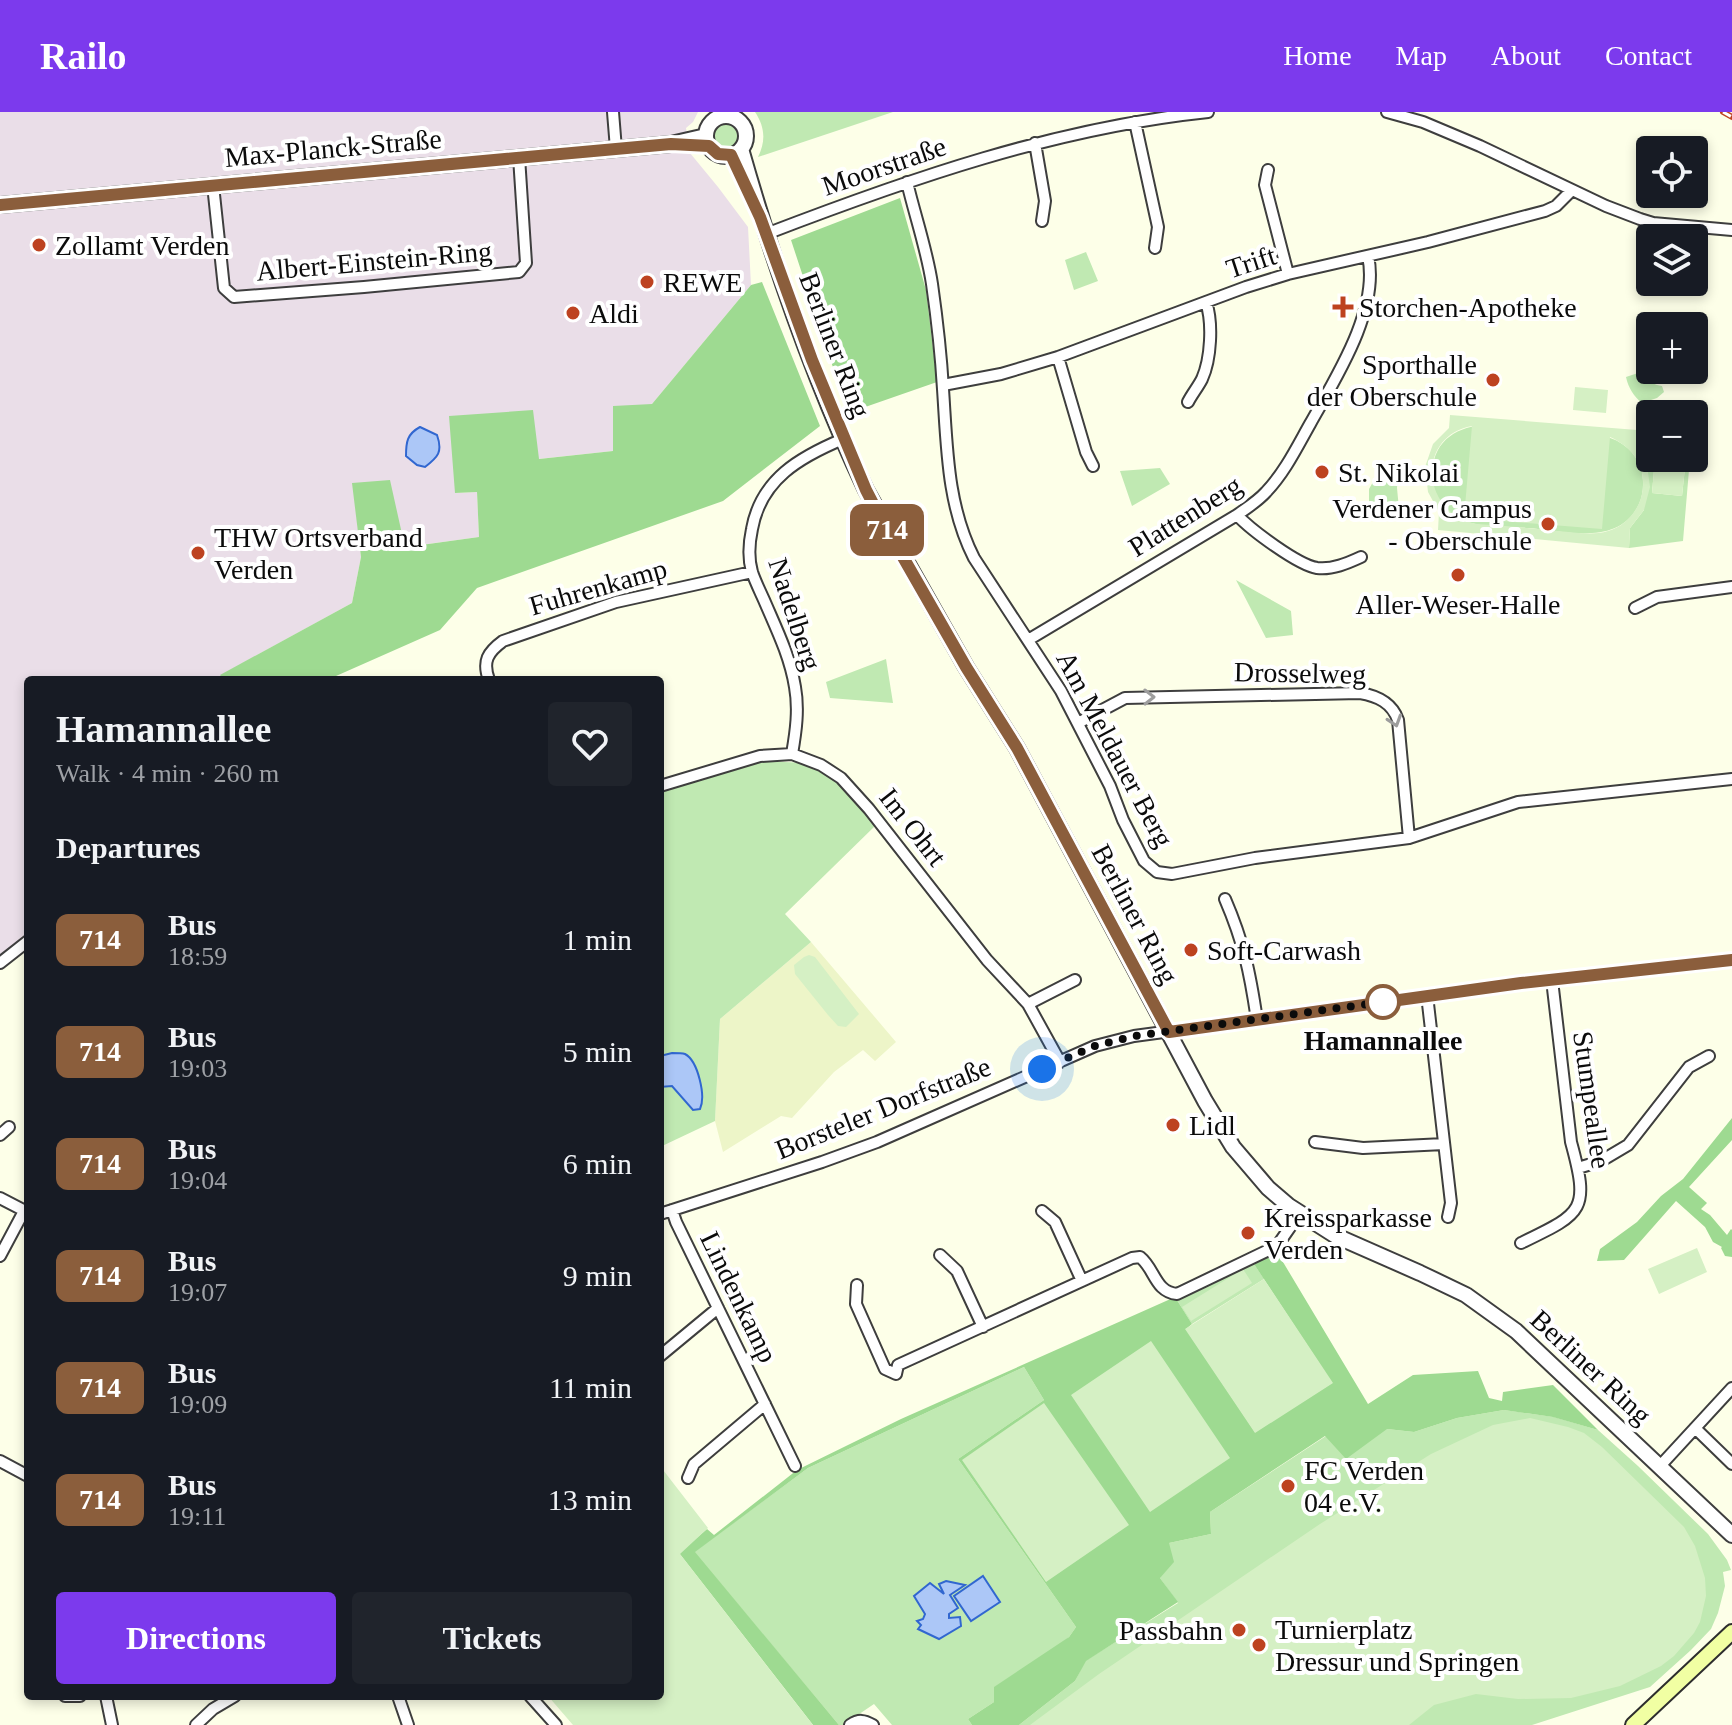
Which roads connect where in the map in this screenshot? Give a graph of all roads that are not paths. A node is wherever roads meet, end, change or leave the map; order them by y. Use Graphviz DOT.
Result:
graph roads {
  1 [pos="613,112"];
  2 [pos="1208,112"];
  3 [pos="1387,112"];
  4 [pos="723,114"];
  5 [pos="1166,114"];
  6 [pos="1135,122"];
  7 [pos="707,141"];
  8 [pos="1035,143"];
  9 [pos="616,149"];
  10 [pos="736,152"];
  11 [pos="519,157"];
  12 [pos="1268,170"];
  13 [pos="907,182"];
  14 [pos="213,185"];
  15 [pos="1572,190"];
  16 [pos="0,205"];
  17 [pos="1042,221"];
  18 [pos="1732,230"];
  19 [pos="766,234"];
  20 [pos="1155,248"];
  21 [pos="1368,256"];
  22 [pos="1288,274"];
  23 [pos="1206,302"];
  24 [pos="1058,357"];
  25 [pos="943,385"];
  26 [pos="1188,402"];
  27 [pos="843,439"];
  28 [pos="1093,466"];
  29 [pos="1237,515"];
  30 [pos="1361,557"];
  31 [pos="752,572"];
  32 [pos="1732,587"];
  33 [pos="1635,608"];
  34 [pos="1028,640"];
  35 [pos="488,676"];
  36 [pos="1078,723"];
  37 [pos="792,754"];
  38 [pos="1732,779"];
  39 [pos="664,785"];
  40 [pos="1409,838"];
  41 [pos="1225,899"];
  42 [pos="24,944"];
  43 [pos="1732,960"];
  44 [pos="0,963"];
  45 [pos="1075,980"];
  46 [pos="1552,980"];
  47 [pos="1427,995"];
  48 [pos="1028,1004"];
  49 [pos="1257,1020"];
  50 [pos="1169,1032"];
  51 [pos="1709,1056"];
  52 [pos="1060,1062"];
  53 [pos="9,1127"];
  54 [pos="0,1135"];
  55 [pos="1315,1142"];
  56 [pos="1444,1144"];
  57 [pos="1578,1168"];
  58 [pos="0,1198"];
  59 [pos="672,1210"];
  60 [pos="24,1211"];
  61 [pos="1042,1211"];
  62 [pos="664,1213"];
  63 [pos="1300,1213"];
  64 [pos="24,1215"];
  65 [pos="1448,1217"];
  66 [pos="1521,1243"];
  67 [pos="940,1255"];
  68 [pos="0,1256"];
  69 [pos="1082,1281"];
  70 [pos="857,1285"];
  71 [pos="718,1308"];
  72 [pos="983,1327"];
  73 [pos="664,1353"];
  74 [pos="1732,1388"];
  75 [pos="765,1404"];
  76 [pos="1695,1428"];
  77 [pos="0,1461"];
  78 [pos="1732,1464"];
  79 [pos="795,1466"];
  80 [pos="1660,1466"];
  81 [pos="24,1474"];
  82 [pos="688,1478"];
  83 [pos="1732,1535"];
  84 [pos="1732,1632"];
  85 [pos="107,1700"];
  86 [pos="228,1700"];
  87 [pos="399,1700"];
  88 [pos="534,1700"];
  89 [pos="112,1725"];
  90 [pos="196,1725"];
  91 [pos="408,1725"];
  92 [pos="556,1725"];
  93 [pos="850,1725"];
  94 [pos="873,1725"];
  95 [pos="1633,1725"];
  1 -- 9 [label="street"];
  2 -- 5 [label="street, Moorstraße"];
  3 -- 15 [label="street"];
  4 -- 7 [label="street"];
  4 -- 10 [label="street"];
  5 -- 6 [label="street, Moorstraße"];
  6 -- 8 [label="street, Moorstraße"];
  6 -- 20 [label="street"];
  7 -- 9 [label="street, Max-Planck-Straße"];
  7 -- 10 [label="street"];
  8 -- 13 [label="street, Moorstraße"];
  8 -- 17 [label="street"];
  9 -- 11 [label="street, Max-Planck-Straße"];
  10 -- 19 [label="street, Berliner Ring"];
  11 -- 14 [label="street, Max-Planck-Straße"];
  11 -- 14 [label="street, Albert-Einstein-Ring"];
  12 -- 22 [label="street"];
  13 -- 19 [label="street, Moorstraße"];
  13 -- 25 [label="street, Am Meldauer Berg"];
  14 -- 16 [label="street, Max-Planck-Straße"];
  15 -- 18 [label="street"];
  15 -- 21 [label="street, Trift"];
  19 -- 27 [label="street, Berliner Ring"];
  21 -- 22 [label="street, Trift"];
  21 -- 29 [label="street, Plattenberg"];
  22 -- 23 [label="street, Trift"];
  23 -- 24 [label="street, Trift"];
  23 -- 26 [label="street"];
  24 -- 25 [label="street, Trift"];
  24 -- 28 [label="street"];
  25 -- 34 [label="street, Am Meldauer Berg"];
  27 -- 31 [label="street, Nadelberg"];
  27 -- 50 [label="street, Berliner Ring"];
  29 -- 30 [label="street"];
  29 -- 34 [label="street, Plattenberg"];
  31 -- 35 [label="street, Fuhrenkamp"];
  31 -- 37 [label="street, Nadelberg"];
  32 -- 33 [label="street"];
  34 -- 36 [label="street, Am Meldauer Berg"];
  36 -- 40 [label="street, Am Meldauer Berg"];
  36 -- 40 [label="street, Drosselweg, one-way"];
  37 -- 39 [label="street, Im Ohrt"];
  37 -- 48 [label="street, Im Ohrt"];
  38 -- 40 [label="street, Am Meldauer Berg"];
  41 -- 49 [label="street"];
  42 -- 44 [label="street"];
  43 -- 46 [label="street, Borsteler Dorfstraße"];
  45 -- 48 [label="street"];
  46 -- 47 [label="street, Borsteler Dorfstraße"];
  46 -- 57 [label="street, Stumpeallee"];
  47 -- 49 [label="street, Borsteler Dorfstraße"];
  47 -- 56 [label="street"];
  48 -- 52 [label="street, Im Ohrt"];
  49 -- 50 [label="street, Borsteler Dorfstraße"];
  50 -- 52 [label="street, Borsteler Dorfstraße"];
  50 -- 63 [label="street, Berliner Ring"];
  51 -- 57 [label="street"];
  52 -- 59 [label="street, Borsteler Dorfstraße"];
  53 -- 54 [label="street"];
  55 -- 56 [label="street"];
  56 -- 65 [label="street"];
  57 -- 66 [label="street, Stumpeallee"];
  58 -- 60 [label="street"];
  59 -- 62 [label="street, Borsteler Dorfstraße"];
  59 -- 71 [label="street, Lindenkamp"];
  61 -- 69 [label="street"];
  63 -- 69 [label="street"];
  63 -- 80 [label="street, Berliner Ring"];
  64 -- 68 [label="street"];
  67 -- 72 [label="street"];
  69 -- 72 [label="street"];
  70 -- 72 [label="street"];
  71 -- 73 [label="street"];
  71 -- 75 [label="street, Lindenkamp"];
  74 -- 76 [label="street"];
  75 -- 79 [label="street, Lindenkamp"];
  75 -- 82 [label="street, Lindenkamp"];
  76 -- 78 [label="street"];
  76 -- 80 [label="street"];
  77 -- 81 [label="street"];
  80 -- 83 [label="street, Berliner Ring"];
  84 -- 95 [label="main road"];
  85 -- 89 [label="street"];
  86 -- 90 [label="street"];
  87 -- 91 [label="street"];
  88 -- 92 [label="street"];
  93 -- 94 [label="street"];
}
